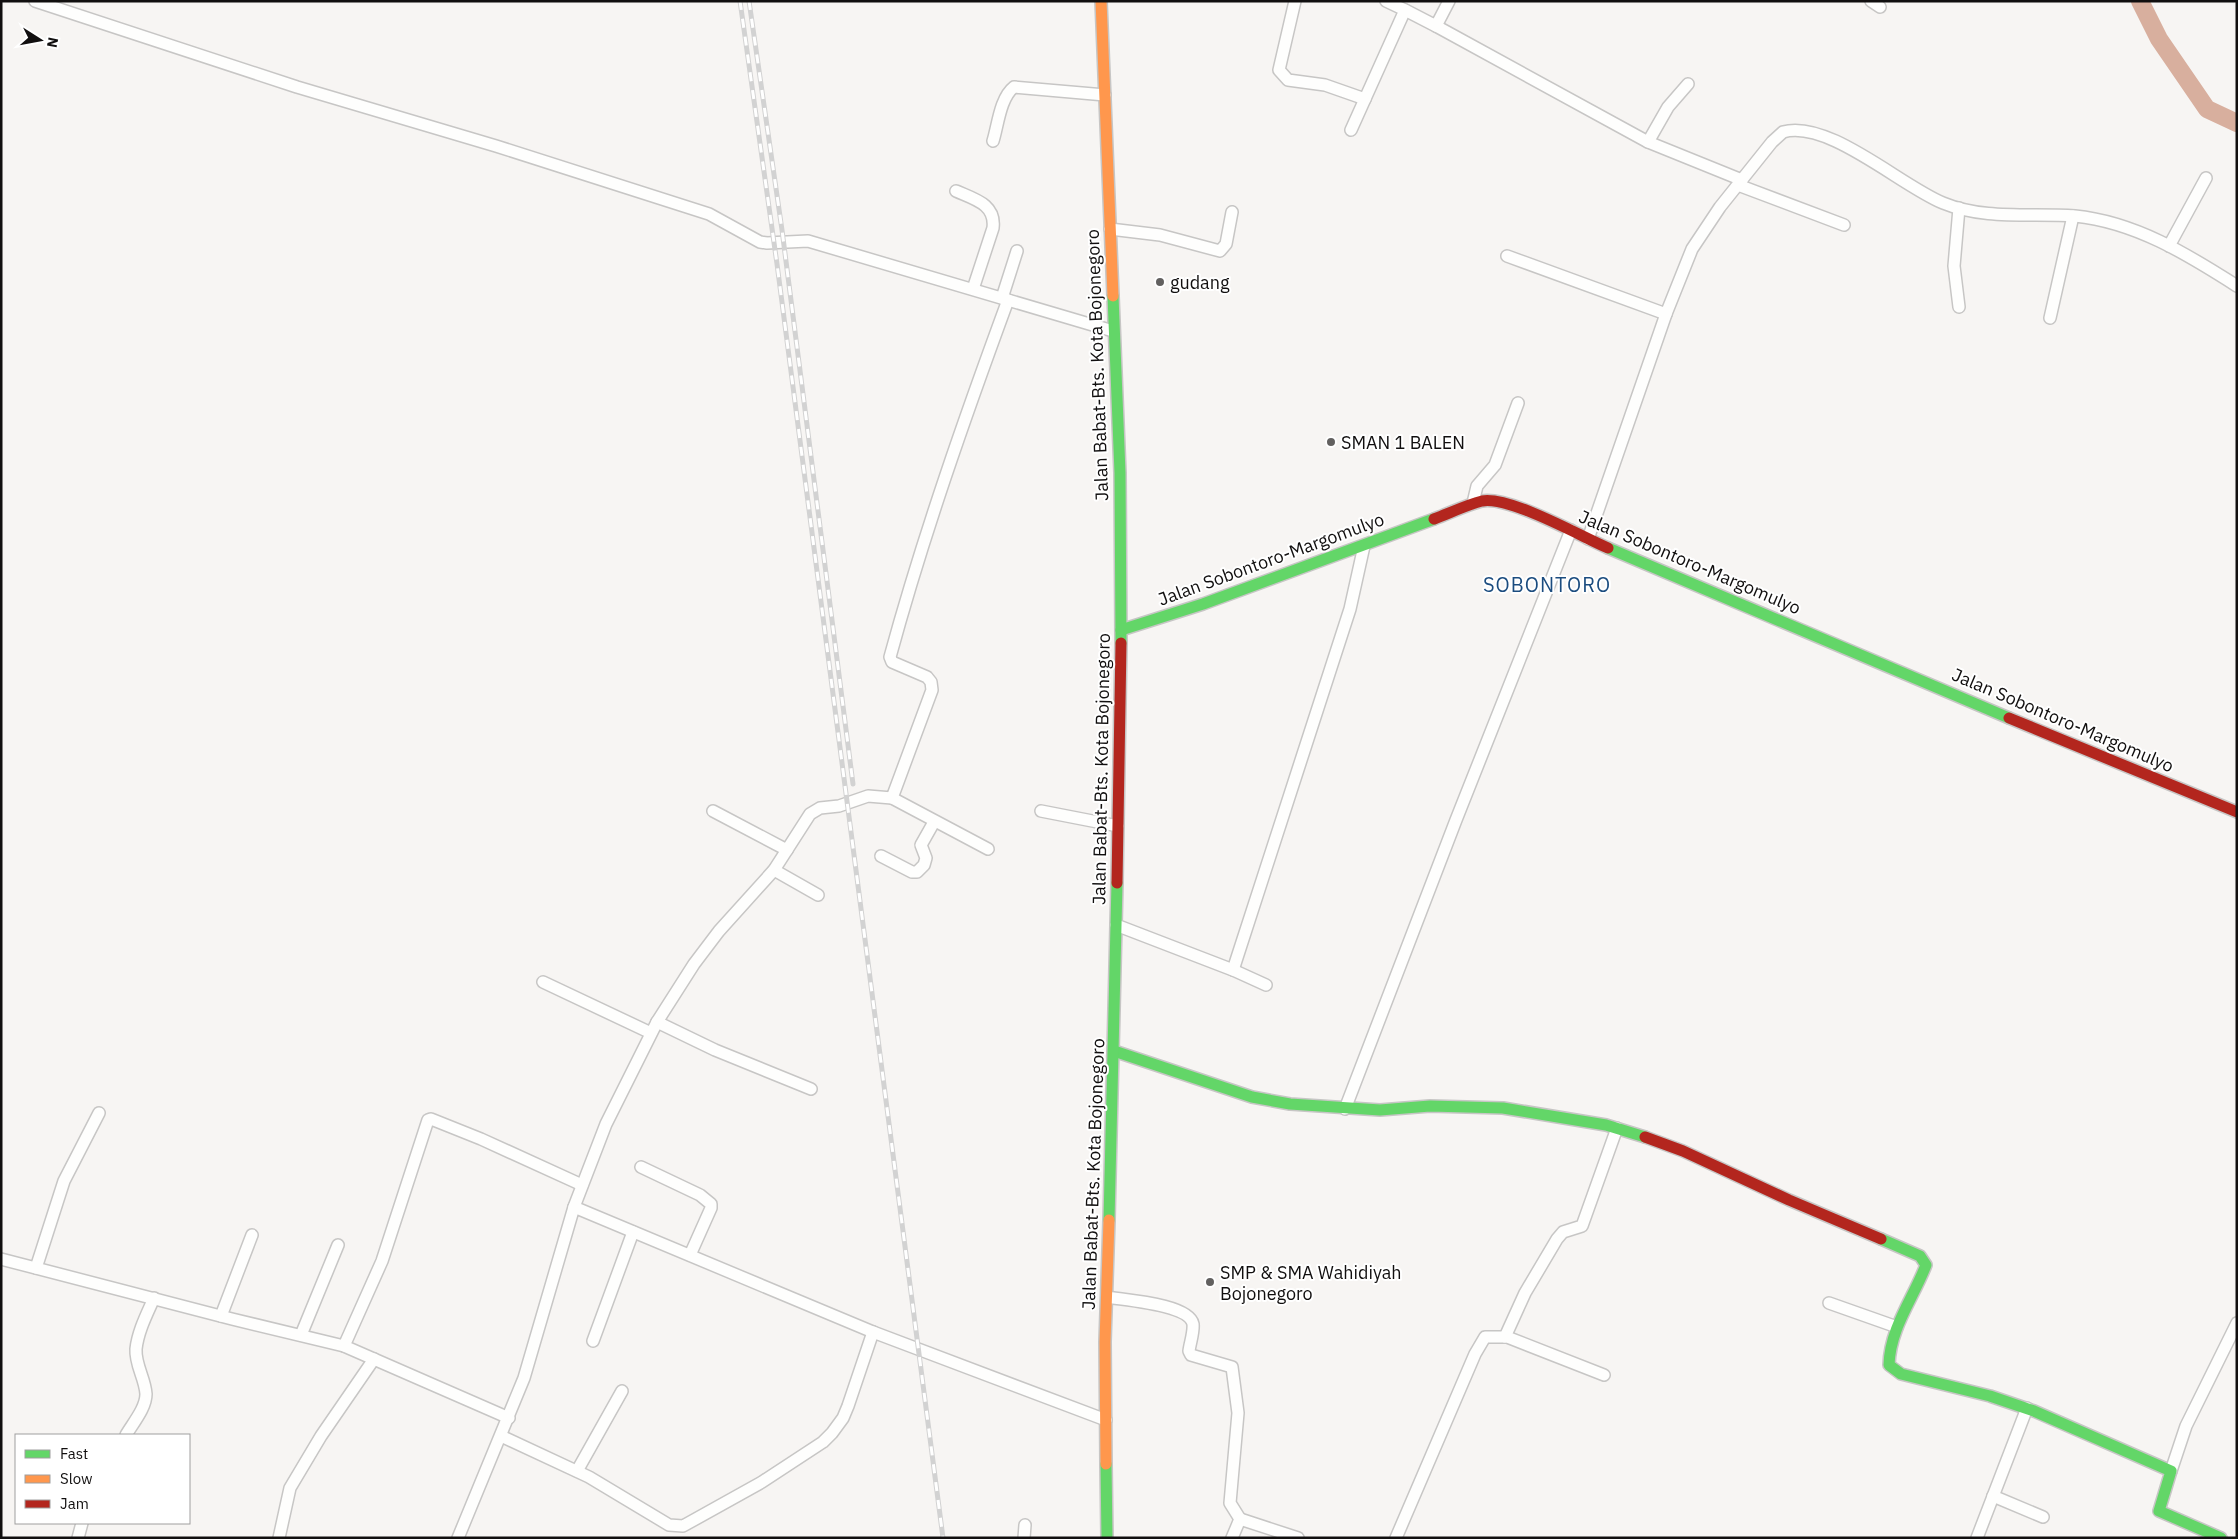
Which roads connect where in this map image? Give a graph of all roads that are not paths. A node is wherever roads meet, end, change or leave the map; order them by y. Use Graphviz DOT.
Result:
graph roads {
  1 [pos="34,1"];
  2 [pos="1101,1"];
  3 [pos="1295,1"];
  4 [pos="1386,1"];
  5 [pos="1449,1"];
  6 [pos="1405,10"];
  7 [pos="1436,26"];
  8 [pos="1688,84"];
  9 [pos="1105,94"];
  10 [pos="1365,99"];
  11 [pos="1351,130"];
  12 [pos="994,141"];
  13 [pos="1648,142"];
  14 [pos="2206,178"];
  15 [pos="1740,182"];
  16 [pos="956,191"];
  17 [pos="1959,208"];
  18 [pos="1232,212"];
  19 [pos="2073,216"];
  20 [pos="1844,225"];
  21 [pos="1110,229"];
  22 [pos="2169,246"];
  23 [pos="1017,251"];
  24 [pos="1507,256"];
  25 [pos="2237,286"];
  26 [pos="973,289"];
  27 [pos="1005,299"];
  28 [pos="1959,307"];
  29 [pos="1666,314"];
  30 [pos="2050,318"];
  31 [pos="1113,331"];
  32 [pos="1518,403"];
  33 [pos="1473,503"];
  34 [pos="1571,530"];
  35 [pos="1588,539"];
  36 [pos="1364,546"];
  37 [pos="1121,630"];
  38 [pos="892,798"];
  39 [pos="713,811"];
  40 [pos="1042,811"];
  41 [pos="2237,812"];
  42 [pos="934,822"];
  43 [pos="1118,826"];
  44 [pos="988,849"];
  45 [pos="787,850"];
  46 [pos="881,856"];
  47 [pos="774,870"];
  48 [pos="818,895"];
  49 [pos="1116,925"];
  50 [pos="1233,970"];
  51 [pos="543,982"];
  52 [pos="1266,985"];
  53 [pos="657,1022"];
  54 [pos="651,1033"];
  55 [pos="1114,1052"];
  56 [pos="811,1089"];
  57 [pos="1345,1109"];
  58 [pos="99,1113"];
  59 [pos="1617,1128"];
  60 [pos="641,1167"];
  61 [pos="582,1185"];
  62 [pos="574,1207"];
  63 [pos="633,1232"];
  64 [pos="252,1235"];
  65 [pos="338,1245"];
  66 [pos="690,1255"];
  67 [pos="1,1259"];
  68 [pos="36,1268"];
  69 [pos="1107,1297"];
  70 [pos="154,1298"];
  71 [pos="1829,1303"];
  72 [pos="221,1316"];
  73 [pos="2237,1323"];
  74 [pos="1897,1327"];
  75 [pos="873,1332"];
  76 [pos="300,1335"];
  77 [pos="1505,1337"];
  78 [pos="593,1341"];
  79 [pos="344,1346"];
  80 [pos="374,1359"];
  81 [pos="1604,1375"];
  82 [pos="622,1392"];
  83 [pos="2027,1408"];
  84 [pos="509,1418"];
  85 [pos="1106,1420"];
  86 [pos="127,1434"];
  87 [pos="501,1436"];
  88 [pos="577,1471"];
  89 [pos="2171,1471"];
  90 [pos="1993,1496"];
  91 [pos="2043,1517"];
  92 [pos="1240,1518"];
  93 [pos="82,1524"];
  94 [pos="1025,1525"];
  95 [pos="78,1538"];
  96 [pos="279,1538"];
  97 [pos="458,1538"];
  98 [pos="1024,1538"];
  99 [pos="1107,1538"];
  100 [pos="1232,1538"];
  101 [pos="1298,1538"];
  102 [pos="1396,1538"];
  103 [pos="1977,1538"];
  104 [pos="2221,1538"];
  1 -- 26 [label="street"];
  2 -- 9 [label="main road, Jalan Babat-Bts. Kota Bojonegoro"];
  3 -- 10 [label="street"];
  4 -- 6 [label="street"];
  5 -- 7 [label="street"];
  6 -- 7 [label="street"];
  6 -- 10 [label="street"];
  7 -- 13 [label="street"];
  8 -- 13 [label="street"];
  9 -- 12 [label="street"];
  9 -- 21 [label="main road, Jalan Babat-Bts. Kota Bojonegoro"];
  10 -- 11 [label="street"];
  13 -- 15 [label="street"];
  14 -- 22 [label="street"];
  15 -- 17 [label="street"];
  15 -- 20 [label="street"];
  15 -- 29 [label="street"];
  16 -- 26 [label="street"];
  17 -- 19 [label="street"];
  17 -- 28 [label="street"];
  18 -- 21 [label="street"];
  19 -- 22 [label="street"];
  19 -- 30 [label="street"];
  21 -- 31 [label="main road, Jalan Babat-Bts. Kota Bojonegoro"];
  22 -- 25 [label="street"];
  23 -- 27 [label="street"];
  24 -- 29 [label="street"];
  26 -- 27 [label="street"];
  27 -- 31 [label="street"];
  27 -- 38 [label="street"];
  29 -- 35 [label="street"];
  31 -- 37 [label="main road, Jalan Babat-Bts. Kota Bojonegoro"];
  32 -- 33 [label="street"];
  33 -- 34 [label="main road, Jalan Sobontoro-Margomulyo"];
  33 -- 36 [label="main road, Jalan Sobontoro-Margomulyo"];
  34 -- 35 [label="main road, Jalan Sobontoro-Margomulyo"];
  34 -- 57 [label="street"];
  35 -- 41 [label="main road, Jalan Sobontoro-Margomulyo"];
  36 -- 37 [label="main road, Jalan Sobontoro-Margomulyo"];
  36 -- 50 [label="street"];
  37 -- 43 [label="main road, Jalan Babat-Bts. Kota Bojonegoro"];
  38 -- 42 [label="street"];
  38 -- 45 [label="street"];
  39 -- 45 [label="street"];
  40 -- 43 [label="street"];
  42 -- 44 [label="street"];
  42 -- 46 [label="street"];
  43 -- 49 [label="main road, Jalan Babat-Bts. Kota Bojonegoro"];
  45 -- 47 [label="street"];
  47 -- 48 [label="street"];
  47 -- 53 [label="street"];
  49 -- 50 [label="street"];
  49 -- 55 [label="main road, Jalan Babat-Bts. Kota Bojonegoro"];
  50 -- 52 [label="street"];
  51 -- 54 [label="street"];
  53 -- 54 [label="street"];
  53 -- 56 [label="street"];
  54 -- 61 [label="street"];
  55 -- 57 [label="main road"];
  55 -- 69 [label="main road, Jalan Babat-Bts. Kota Bojonegoro"];
  57 -- 59 [label="main road"];
  58 -- 68 [label="street"];
  59 -- 74 [label="main road"];
  59 -- 77 [label="street"];
  60 -- 66 [label="street"];
  61 -- 62 [label="street"];
  61 -- 79 [label="street"];
  62 -- 63 [label="street"];
  62 -- 84 [label="street"];
  63 -- 66 [label="street"];
  63 -- 78 [label="street"];
  64 -- 72 [label="street"];
  65 -- 76 [label="street"];
  66 -- 75 [label="street"];
  67 -- 68 [label="street"];
  68 -- 70 [label="street"];
  69 -- 85 [label="main road, Jalan Babat-Bts. Kota Bojonegoro"];
  69 -- 92 [label="street"];
  70 -- 72 [label="street"];
  70 -- 86 [label="street"];
  71 -- 74 [label="street"];
  72 -- 76 [label="street"];
  73 -- 89 [label="street"];
  74 -- 83 [label="main road"];
  75 -- 85 [label="street"];
  75 -- 88 [label="street"];
  76 -- 79 [label="street"];
  77 -- 81 [label="street"];
  77 -- 102 [label="street"];
  79 -- 80 [label="street"];
  80 -- 84 [label="street"];
  80 -- 96 [label="street"];
  82 -- 88 [label="street"];
  83 -- 89 [label="main road"];
  83 -- 90 [label="street"];
  84 -- 87 [label="street"];
  85 -- 99 [label="main road, Jalan Babat-Bts. Kota Bojonegoro"];
  87 -- 88 [label="street"];
  87 -- 97 [label="street"];
  89 -- 104 [label="main road"];
  90 -- 91 [label="street"];
  90 -- 103 [label="street"];
  92 -- 100 [label="street"];
  92 -- 101 [label="street"];
  93 -- 95 [label="street"];
  94 -- 98 [label="street"];
}
